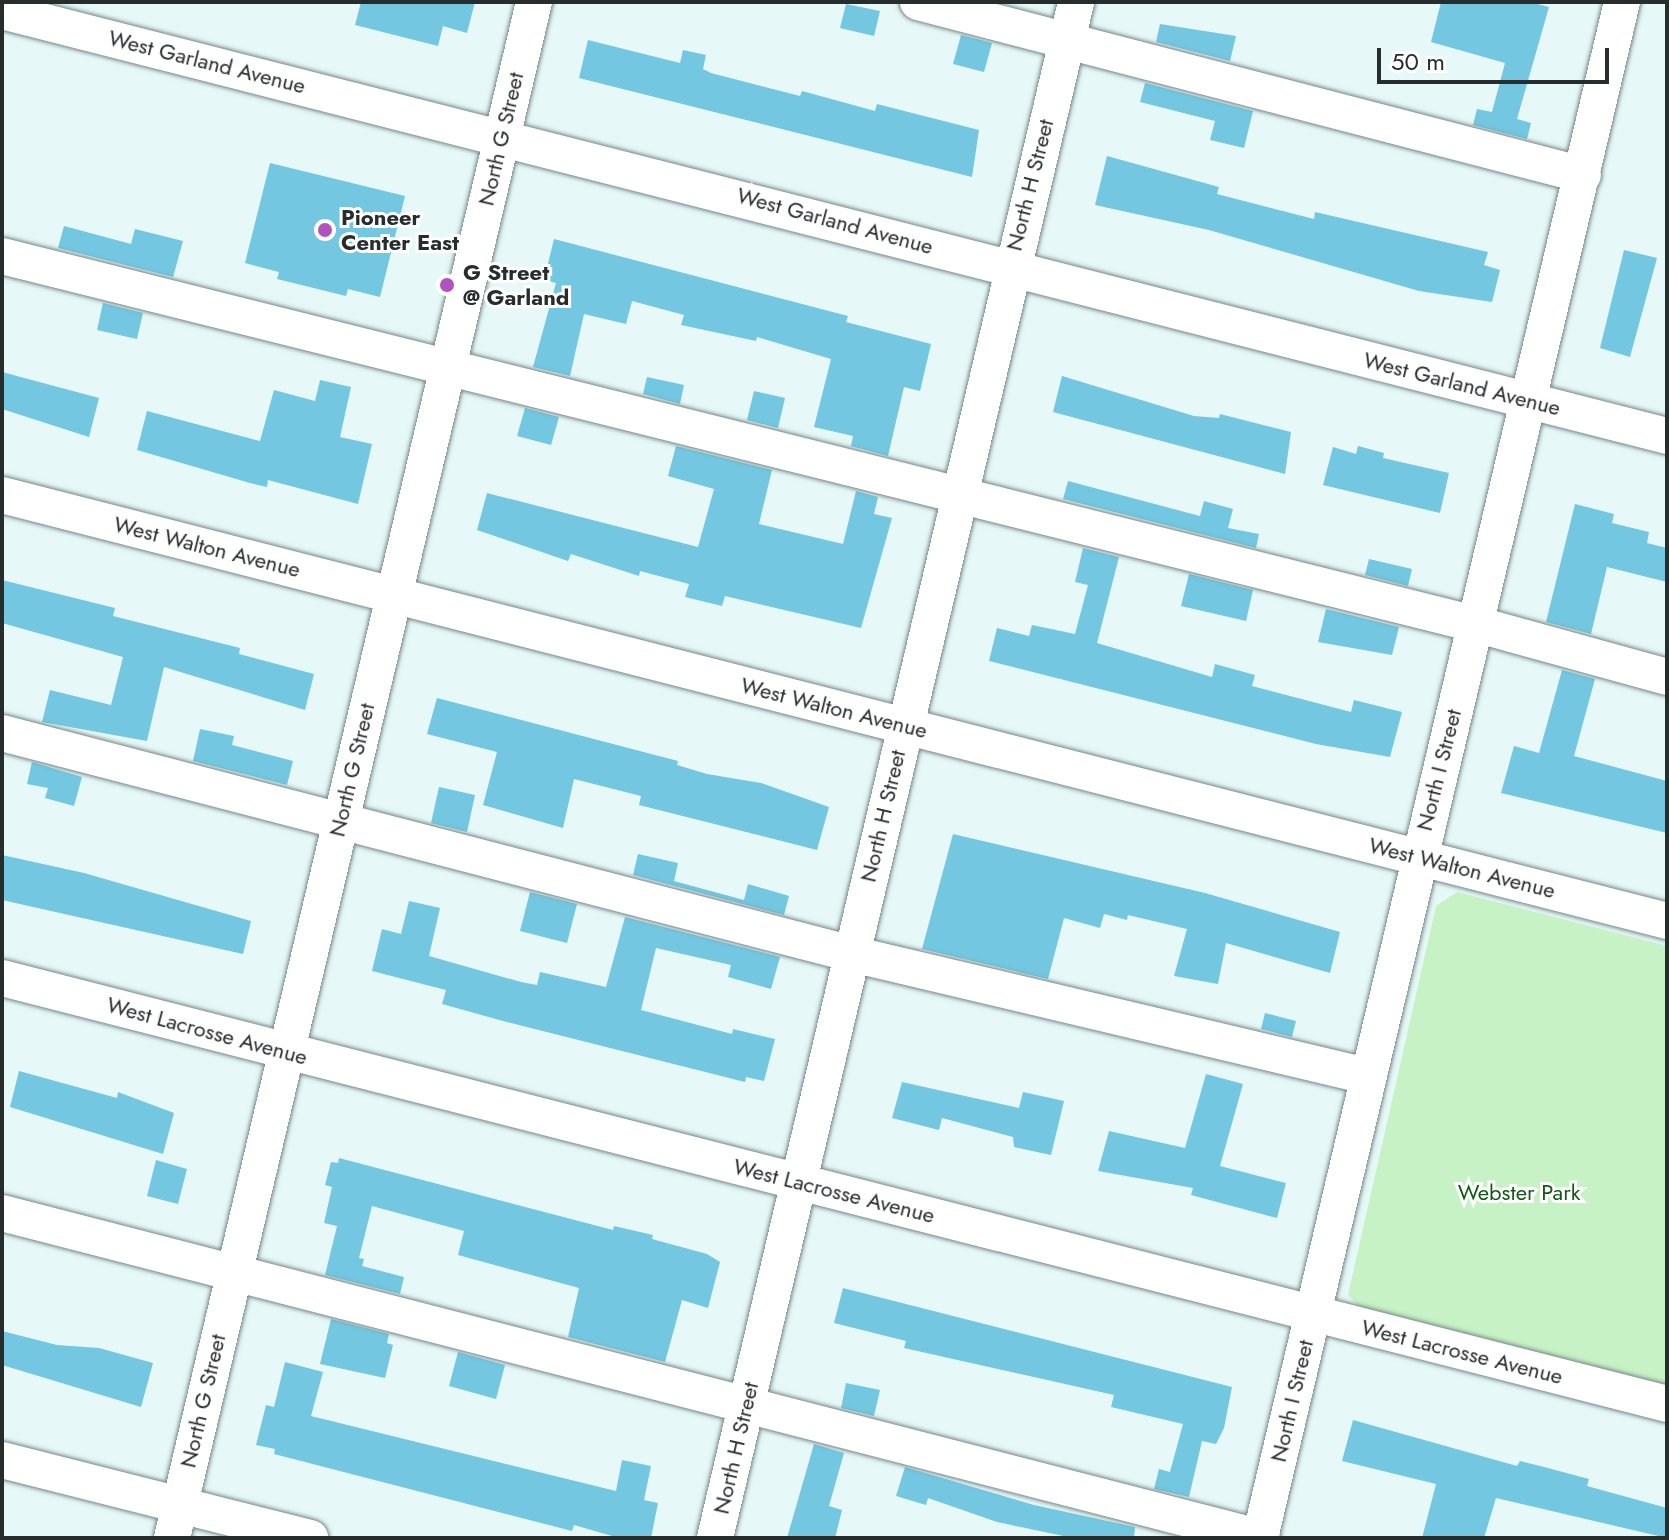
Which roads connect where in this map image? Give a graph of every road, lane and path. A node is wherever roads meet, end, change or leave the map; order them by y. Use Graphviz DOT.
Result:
graph roads {
  1 [pos="534,2"];
  2 [pos="918,2"];
  3 [pos="1076,2"];
  4 [pos="1622,2"];
  5 [pos="2,11"];
  6 [pos="1066,40"];
  7 [pos="502,135"];
  8 [pos="1583,175"];
  9 [pos="2,256"];
  10 [pos="1010,267"];
  11 [pos="446,370"];
  12 [pos="1529,402"];
  13 [pos="1667,436"];
  14 [pos="2,495"];
  15 [pos="959,498"];
  16 [pos="392,594"];
  17 [pos="1475,624"];
  18 [pos="1667,677"];
  19 [pos="904,726"];
  20 [pos="2,733"];
  21 [pos="341,819"];
  22 [pos="1417,857"];
  23 [pos="1667,921"];
  24 [pos="852,954"];
  25 [pos="2,978"];
  26 [pos="283,1051"];
  27 [pos="1367,1076"];
  28 [pos="799,1182"];
  29 [pos="2,1213"];
  30 [pos="233,1271"];
  31 [pos="1312,1314"];
  32 [pos="1667,1404"];
  33 [pos="746,1406"];
  34 [pos="2,1460"];
  35 [pos="176,1521"];
  36 [pos="310,1538"];
  37 [pos="715,1538"];
  38 [pos="1261,1538"];
  1 -- 7 [label="street, North G Street"];
  2 -- 6 [label="street"];
  3 -- 6 [label="street, North H Street"];
  4 -- 8 [label="street, North I Street"];
  5 -- 7 [label="street, West Garland Avenue"];
  6 -- 8 [label="street"];
  6 -- 10 [label="street, North H Street"];
  7 -- 10 [label="street, West Garland Avenue"];
  7 -- 11 [label="street, North G Street"];
  8 -- 12 [label="street, North I Street"];
  9 -- 11 [label="street"];
  10 -- 12 [label="street, West Garland Avenue"];
  10 -- 15 [label="street, North H Street"];
  11 -- 15 [label="street"];
  11 -- 16 [label="street, North G Street"];
  12 -- 13 [label="street, West Garland Avenue"];
  12 -- 17 [label="street, North I Street"];
  14 -- 16 [label="street, West Walton Avenue"];
  15 -- 17 [label="street"];
  15 -- 19 [label="street, North H Street"];
  16 -- 19 [label="street, West Walton Avenue"];
  16 -- 21 [label="street, North G Street"];
  17 -- 18 [label="street"];
  17 -- 22 [label="street, North I Street"];
  19 -- 22 [label="street, West Walton Avenue"];
  19 -- 24 [label="street, North H Street"];
  20 -- 21 [label="street"];
  21 -- 24 [label="street"];
  21 -- 26 [label="street, North G Street"];
  22 -- 23 [label="street, West Walton Avenue"];
  22 -- 27 [label="street, North I Street"];
  24 -- 27 [label="street"];
  24 -- 28 [label="street, North H Street"];
  25 -- 26 [label="street, West Lacrosse Avenue"];
  26 -- 28 [label="street, West Lacrosse Avenue"];
  26 -- 30 [label="street, North G Street"];
  27 -- 31 [label="street, North I Street"];
  28 -- 31 [label="street, West Lacrosse Avenue"];
  28 -- 33 [label="street, North H Street"];
  29 -- 30 [label="street"];
  30 -- 33 [label="street"];
  30 -- 35 [label="street, North G Street"];
  31 -- 32 [label="street, West Lacrosse Avenue"];
  31 -- 38 [label="street, North I Street"];
  33 -- 37 [label="street, North H Street"];
  33 -- 38 [label="street"];
  34 -- 35 [label="street"];
  35 -- 36 [label="street"];
}
